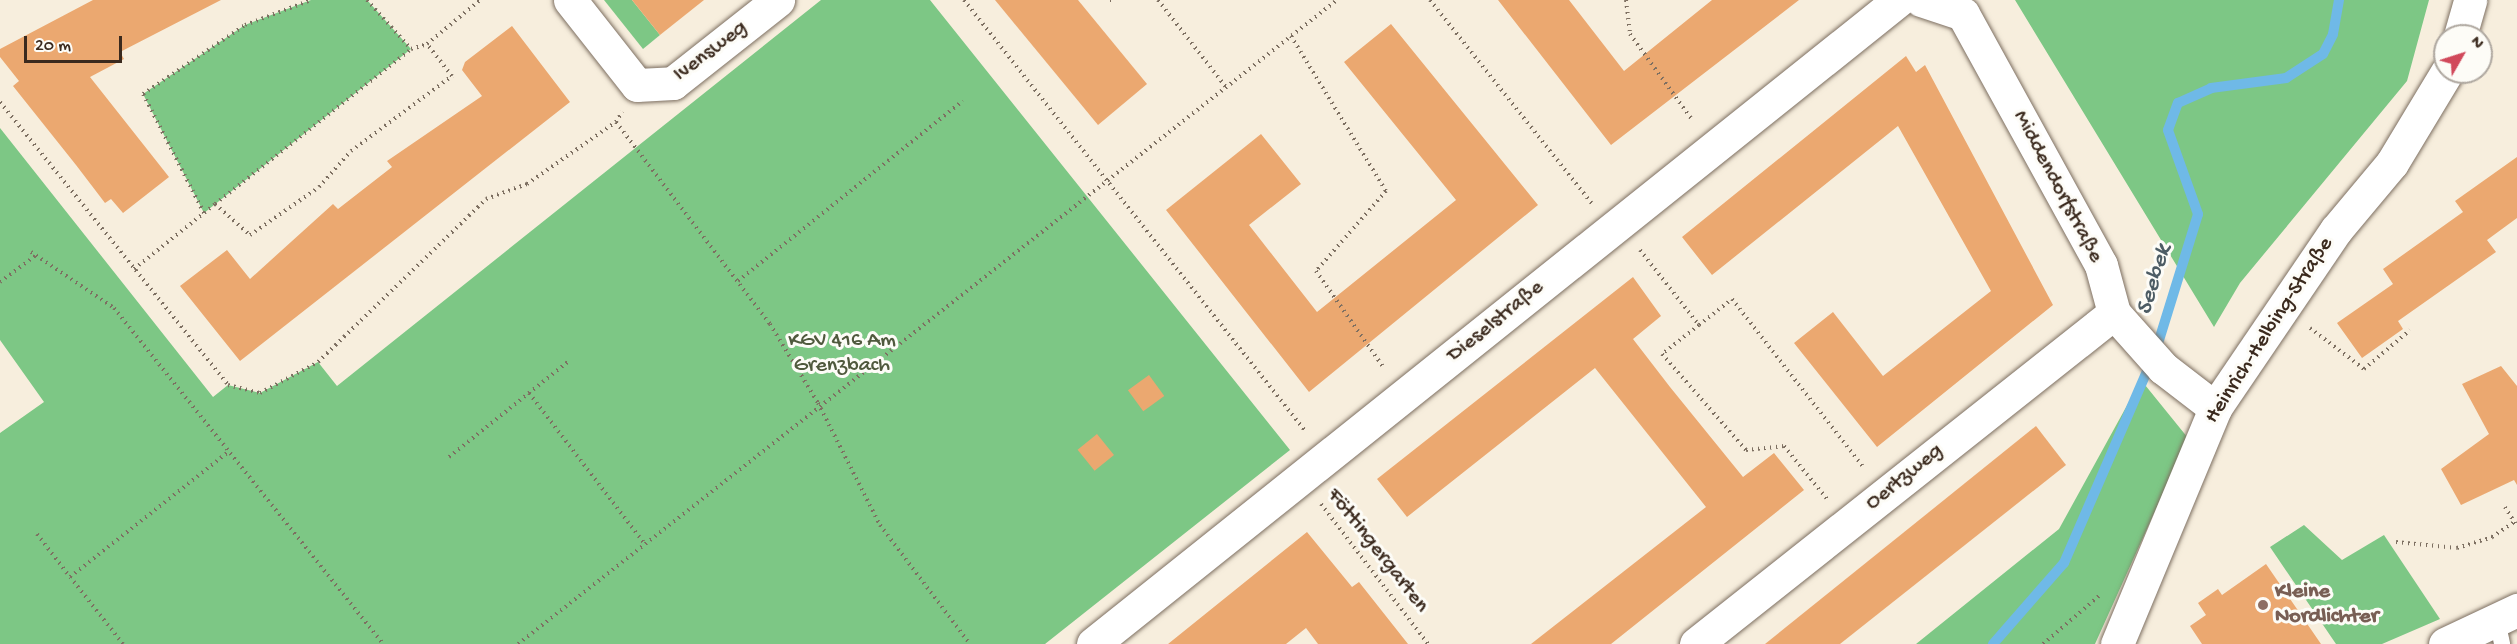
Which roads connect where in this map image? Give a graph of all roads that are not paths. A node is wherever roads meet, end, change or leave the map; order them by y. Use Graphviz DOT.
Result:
graph roads {
  1 [pos="570,0"];
  2 [pos="778,0"];
  3 [pos="1899,0"];
  4 [pos="1921,0"];
  5 [pos="2470,0"];
  6 [pos="2463,24"];
  7 [pos="2440,84"];
  8 [pos="2114,313"];
  9 [pos="2215,408"];
  10 [pos="2505,624"];
  11 [pos="1093,644"];
  12 [pos="1696,644"];
  13 [pos="2117,644"];
  14 [pos="2445,644"];
  1 -- 2 [label="street, Ivensweg"];
  3 -- 11 [label="street, Dieselstraße"];
  4 -- 8 [label="street, Middendorfstraße"];
  5 -- 6 [label="street"];
  7 -- 9 [label="street, Heinrich-Helbing-Straße"];
  8 -- 9 [label="street, Middendorfstraße"];
  8 -- 12 [label="street, Oertzweg"];
  9 -- 13 [label="street, Heinrich-Helbing-Straße"];
  10 -- 14 [label="street"];
}
